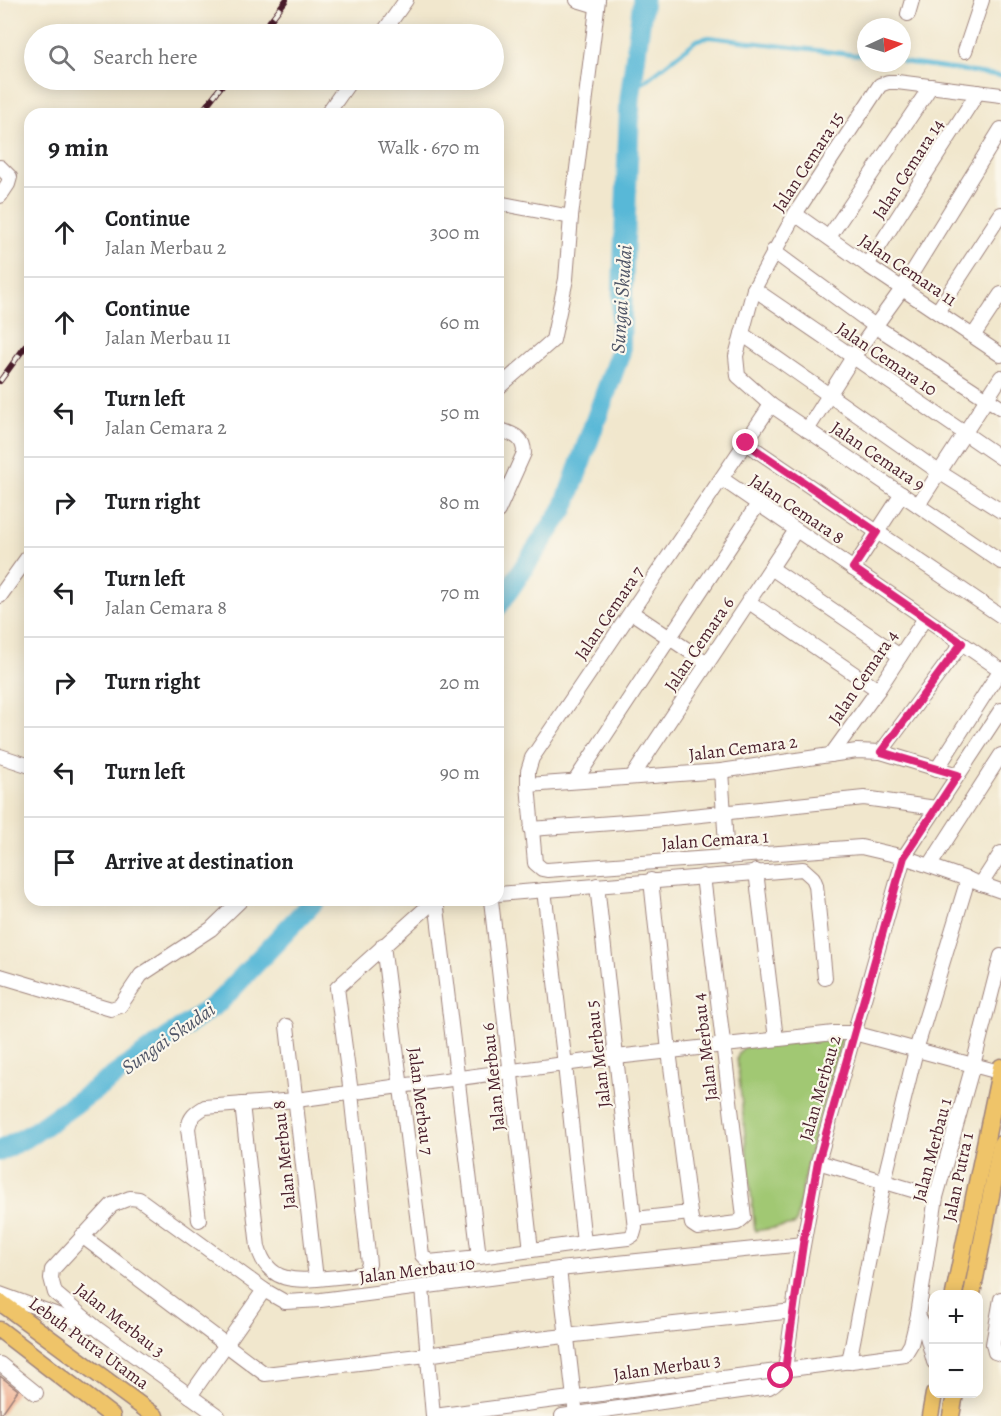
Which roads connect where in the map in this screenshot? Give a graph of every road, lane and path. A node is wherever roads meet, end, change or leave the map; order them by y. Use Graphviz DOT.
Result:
graph roads {
  1 [pos="406,0"];
  2 [pos="577,0"];
  3 [pos="912,0"];
  4 [pos="982,0"];
  5 [pos="597,3"];
  6 [pos="908,14"];
  7 [pos="389,24"];
  8 [pos="964,51"];
  9 [pos="931,86"];
  10 [pos="344,90"];
  11 [pos="978,92"];
  12 [pos="1001,94"];
  13 [pos="331,108"];
  14 [pos="1001,129"];
  15 [pos="0,167"];
  16 [pos="0,196"];
  17 [pos="504,204"];
  18 [pos="795,213"];
  19 [pos="1001,214"];
  20 [pos="571,217"];
  21 [pos="829,237"];
  22 [pos="773,251"];
  23 [pos="867,265"];
  24 [pos="754,289"];
  25 [pos="902,289"];
  26 [pos="1001,294"];
  27 [pos="937,312"];
  28 [pos="875,326"];
  29 [pos="742,334"];
  30 [pos="973,336"];
  31 [pos="1001,355"];
  32 [pos="853,357"];
  33 [pos="738,376"];
  34 [pos="1001,377"];
  35 [pos="504,383"];
  36 [pos="831,394"];
  37 [pos="987,399"];
  38 [pos="771,405"];
  39 [pos="1001,408"];
  40 [pos="807,430"];
  41 [pos="504,432"];
  42 [pos="964,433"];
  43 [pos="746,443"];
  44 [pos="1001,458"];
  45 [pos="939,471"];
  46 [pos="722,479"];
  47 [pos="902,494"];
  48 [pos="504,498"];
  49 [pos="758,504"];
  50 [pos="918,505"];
  51 [pos="1001,512"];
  52 [pos="796,530"];
  53 [pos="877,532"];
  54 [pos="1001,562"];
  55 [pos="24,563"];
  56 [pos="771,568"];
  57 [pos="853,568"];
  58 [pos="0,597"];
  59 [pos="749,602"];
  60 [pos="631,612"];
  61 [pos="1001,616"];
  62 [pos="925,618"];
  63 [pos="669,637"];
  64 [pos="962,643"];
  65 [pos="900,656"];
  66 [pos="707,663"];
  67 [pos="1001,670"];
  68 [pos="878,690"];
  69 [pos="1001,710"];
  70 [pos="881,752"];
  71 [pos="1001,755"];
  72 [pos="0,756"];
  73 [pos="831,756"];
  74 [pos="24,763"];
  75 [pos="937,769"];
  76 [pos="721,771"];
  77 [pos="958,775"];
  78 [pos="632,777"];
  79 [pos="574,781"];
  80 [pos="528,785"];
  81 [pos="936,808"];
  82 [pos="724,814"];
  83 [pos="531,829"];
  84 [pos="1001,853"];
  85 [pos="904,857"];
  86 [pos="533,858"];
  87 [pos="727,858"];
  88 [pos="930,866"];
  89 [pos="756,872"];
  90 [pos="703,876"];
  91 [pos="651,880"];
  92 [pos="974,881"];
  93 [pos="597,885"];
  94 [pos="544,890"];
  95 [pos="1001,891"];
  96 [pos="504,893"];
  97 [pos="235,906"];
  98 [pos="429,906"];
  99 [pos="437,906"];
  100 [pos="493,906"];
  101 [pos="383,945"];
  102 [pos="1001,956"];
  103 [pos="0,976"];
  104 [pos="825,978"];
  105 [pos="287,1026"];
  106 [pos="854,1034"];
  107 [pos="776,1039"];
  108 [pos="723,1045"];
  109 [pos="916,1050"];
  110 [pos="669,1051"];
  111 [pos="616,1057"];
  112 [pos="565,1065"];
  113 [pos="973,1065"];
  114 [pos="1000,1070"];
  115 [pos="511,1071"];
  116 [pos="458,1078"];
  117 [pos="401,1086"];
  118 [pos="351,1093"];
  119 [pos="296,1100"];
  120 [pos="243,1104"];
  121 [pos="1001,1144"];
  122 [pos="818,1162"];
  123 [pos="884,1181"];
  124 [pos="936,1197"];
  125 [pos="690,1213"];
  126 [pos="635,1219"];
  127 [pos="199,1220"];
  128 [pos="82,1236"];
  129 [pos="584,1243"];
  130 [pos="803,1244"];
  131 [pos="531,1250"];
  132 [pos="479,1257"];
  133 [pos="559,1269"];
  134 [pos="316,1279"];
  135 [pos="422,1288"];
  136 [pos="264,1290"];
  137 [pos="955,1290"];
  138 [pos="973,1290"];
  139 [pos="0,1294"];
  140 [pos="1001,1299"];
  141 [pos="0,1302"];
  142 [pos="793,1311"];
  143 [pos="918,1316"];
  144 [pos="0,1330"];
  145 [pos="99,1330"];
  146 [pos="567,1336"];
  147 [pos="226,1346"];
  148 [pos="929,1346"];
  149 [pos="997,1349"];
  150 [pos="905,1354"];
  151 [pos="427,1355"];
  152 [pos="849,1362"];
  153 [pos="0,1364"];
  154 [pos="785,1370"];
  155 [pos="36,1393"];
  156 [pos="190,1396"];
  157 [pos="574,1398"];
  158 [pos="933,1398"];
  159 [pos="954,1398"];
  160 [pos="576,1414"];
  161 [pos="112,1416"];
  162 [pos="155,1416"];
  163 [pos="218,1416"];
  164 [pos="434,1416"];
  165 [pos="562,1416"];
  166 [pos="930,1416"];
  167 [pos="951,1416"];
  1 -- 7 [label="street"];
  2 -- 5 [label="street"];
  3 -- 6 [label="street"];
  4 -- 8 [label="street"];
  5 -- 20 [label="street"];
  9 -- 11 [label="street, Jalan Cemara 15"];
  9 -- 18 [label="street, Jalan Cemara 15"];
  9 -- 21 [label="street"];
  10 -- 13 [label="street"];
  11 -- 12 [label="street, Jalan Cemara 15"];
  11 -- 23 [label="street, Jalan Cemara 14"];
  14 -- 25 [label="street"];
  15 -- 16 [label="street"];
  17 -- 20 [label="street"];
  18 -- 21 [label="street, Jalan Cemara 11"];
  18 -- 22 [label="street, Jalan Cemara 15"];
  19 -- 27 [label="street"];
  20 -- 35 [label="street"];
  21 -- 23 [label="street, Jalan Cemara 11"];
  22 -- 24 [label="street, Jalan Cemara 15"];
  22 -- 28 [label="street"];
  23 -- 25 [label="street, Jalan Cemara 11"];
  24 -- 29 [label="street, Jalan Cemara 15"];
  24 -- 32 [label="street, Jalan Cemara 10"];
  25 -- 27 [label="street, Jalan Cemara 11"];
  25 -- 28 [label="street"];
  26 -- 30 [label="street"];
  27 -- 30 [label="street, Jalan Cemara 11"];
  28 -- 32 [label="street"];
  28 -- 37 [label="street"];
  29 -- 33 [label="street, Jalan Cemara 15"];
  29 -- 36 [label="street"];
  30 -- 31 [label="street, Jalan Cemara 11"];
  32 -- 36 [label="street"];
  32 -- 42 [label="street, Jalan Cemara 10"];
  33 -- 38 [label="street, Jalan Cemara 9"];
  34 -- 37 [label="street"];
  36 -- 40 [label="street"];
  36 -- 45 [label="street"];
  37 -- 39 [label="street"];
  37 -- 42 [label="street"];
  38 -- 40 [label="street, Jalan Cemara 9"];
  38 -- 43 [label="street, Jalan Cemara 7"];
  40 -- 47 [label="street, Jalan Cemara 9"];
  41 -- 48 [label="street"];
  42 -- 44 [label="street, Jalan Cemara 10"];
  42 -- 45 [label="street"];
  43 -- 46 [label="street, Jalan Cemara 7"];
  43 -- 53 [label="street"];
  45 -- 50 [label="street"];
  45 -- 51 [label="street"];
  46 -- 49 [label="street, Jalan Cemara 8"];
  46 -- 60 [label="street, Jalan Cemara 7"];
  47 -- 50 [label="street, Jalan Cemara 9"];
  47 -- 53 [label="street"];
  49 -- 52 [label="street, Jalan Cemara 8"];
  49 -- 63 [label="street"];
  50 -- 54 [label="street, Jalan Cemara 9"];
  52 -- 56 [label="street, Jalan Cemara 6"];
  52 -- 57 [label="street, Jalan Cemara 8"];
  53 -- 57 [label="street"];
  53 -- 61 [label="street"];
  55 -- 58 [label="street"];
  56 -- 59 [label="street, Jalan Cemara 6"];
  56 -- 65 [label="street"];
  57 -- 62 [label="street, Jalan Cemara 8"];
  59 -- 66 [label="street, Jalan Cemara 6"];
  59 -- 68 [label="street"];
  60 -- 63 [label="street"];
  60 -- 80 [label="street, Jalan Cemara 7"];
  62 -- 64 [label="street, Jalan Cemara 8"];
  62 -- 65 [label="street, Jalan Cemara 4"];
  63 -- 66 [label="street"];
  63 -- 79 [label="street"];
  64 -- 67 [label="street, Jalan Cemara 8"];
  64 -- 70 [label="street"];
  65 -- 68 [label="street, Jalan Cemara 4"];
  66 -- 78 [label="street, Jalan Cemara 6"];
  67 -- 75 [label="street"];
  68 -- 73 [label="street, Jalan Cemara 4"];
  69 -- 77 [label="street, Jalan Merbau 2"];
  70 -- 73 [label="street, Jalan Cemara 2"];
  70 -- 75 [label="street, Jalan Cemara 2"];
  71 -- 88 [label="street"];
  72 -- 74 [label="street"];
  73 -- 76 [label="street, Jalan Cemara 2"];
  75 -- 77 [label="street, Jalan Cemara 2"];
  76 -- 78 [label="street, Jalan Cemara 2"];
  76 -- 82 [label="street"];
  77 -- 81 [label="street, Jalan Merbau 2"];
  78 -- 79 [label="street, Jalan Cemara 2"];
  79 -- 80 [label="street, Jalan Cemara 2"];
  80 -- 83 [label="street, Jalan Cemara 7"];
  81 -- 82 [label="street"];
  81 -- 85 [label="street, Jalan Merbau 2"];
  82 -- 83 [label="street"];
  82 -- 87 [label="street"];
  83 -- 86 [label="street, Jalan Cemara 7"];
  84 -- 92 [label="street"];
  85 -- 87 [label="street, Jalan Cemara 1"];
  85 -- 88 [label="street, Jalan Cemara 1"];
  85 -- 106 [label="street, Jalan Merbau 2"];
  86 -- 87 [label="street, Jalan Cemara 1"];
  88 -- 92 [label="street, Jalan Cemara 1"];
  89 -- 90 [label="street"];
  89 -- 104 [label="street"];
  89 -- 107 [label="street"];
  90 -- 91 [label="street"];
  90 -- 108 [label="street, Jalan Merbau 4"];
  91 -- 93 [label="street"];
  91 -- 110 [label="street"];
  92 -- 95 [label="street, Jalan Cemara 1"];
  92 -- 109 [label="street"];
  93 -- 94 [label="street"];
  93 -- 111 [label="street, Jalan Merbau 5"];
  94 -- 96 [label="street"];
  94 -- 112 [label="street"];
  97 -- 103 [label="street"];
  98 -- 101 [label="street"];
  99 -- 116 [label="street"];
  100 -- 115 [label="street, Jalan Merbau 6"];
  101 -- 117 [label="street, Jalan Merbau 7"];
  101 -- 118 [label="street"];
  102 -- 113 [label="street, Jalan Merbau 1"];
  105 -- 119 [label="street, Jalan Merbau 8"];
  106 -- 107 [label="street"];
  106 -- 109 [label="street"];
  106 -- 122 [label="street, Jalan Merbau 2"];
  107 -- 108 [label="street"];
  108 -- 110 [label="street"];
  108 -- 125 [label="street, Jalan Merbau 4"];
  109 -- 113 [label="street"];
  109 -- 123 [label="street"];
  110 -- 111 [label="street"];
  110 -- 125 [label="street"];
  111 -- 112 [label="street"];
  111 -- 126 [label="street, Jalan Merbau 5"];
  112 -- 115 [label="street"];
  112 -- 129 [label="street"];
  113 -- 114 [label="street"];
  113 -- 124 [label="street, Jalan Merbau 1"];
  114 -- 137 [label="main road, Jalan Putra 1"];
  115 -- 116 [label="street"];
  115 -- 131 [label="street, Jalan Merbau 6"];
  116 -- 117 [label="street"];
  116 -- 132 [label="street"];
  117 -- 118 [label="street"];
  117 -- 132 [label="street, Jalan Merbau 7"];
  118 -- 119 [label="street"];
  118 -- 134 [label="street"];
  119 -- 120 [label="street"];
  119 -- 134 [label="street, Jalan Merbau 8"];
  120 -- 127 [label="street"];
  120 -- 134 [label="street"];
  121 -- 138 [label="main road, Jalan Putra 1"];
  122 -- 123 [label="street"];
  122 -- 130 [label="street, Jalan Merbau 2"];
  123 -- 124 [label="street"];
  123 -- 152 [label="street"];
  124 -- 143 [label="street, Jalan Merbau 1"];
  125 -- 126 [label="street"];
  126 -- 129 [label="street"];
  128 -- 136 [label="street, Jalan Merbau 10"];
  128 -- 145 [label="street, Jalan Merbau 3"];
  128 -- 147 [label="street"];
  129 -- 131 [label="street"];
  130 -- 133 [label="street, Jalan Merbau 10"];
  130 -- 142 [label="street, Jalan Merbau 2"];
  131 -- 132 [label="street"];
  133 -- 135 [label="street, Jalan Merbau 10"];
  133 -- 146 [label="street"];
  135 -- 136 [label="street, Jalan Merbau 10"];
  135 -- 151 [label="street"];
  136 -- 147 [label="street"];
  139 -- 145 [label="street"];
  140 -- 149 [label="street"];
  141 -- 162 [label="main road, Lebuh Putra Utama"];
  142 -- 146 [label="street"];
  142 -- 154 [label="street, Jalan Merbau 2"];
  143 -- 148 [label="street"];
  143 -- 150 [label="street, Jalan Merbau 1"];
  144 -- 161 [label="main road"];
  145 -- 156 [label="street, Jalan Merbau 3"];
  146 -- 151 [label="street"];
  146 -- 157 [label="street"];
  147 -- 151 [label="street"];
  147 -- 156 [label="street"];
  150 -- 152 [label="street, Jalan Merbau 3"];
  151 -- 164 [label="street"];
  152 -- 154 [label="street, Jalan Merbau 3"];
  153 -- 155 [label="street"];
  154 -- 157 [label="street, Jalan Merbau 3"];
  154 -- 160 [label="street"];
  156 -- 163 [label="street, Jalan Merbau 3"];
  157 -- 160 [label="street"];
  157 -- 164 [label="street, Jalan Merbau 3"];
  158 -- 166 [label="main road"];
  159 -- 167 [label="main road"];
  160 -- 165 [label="street"];
}
